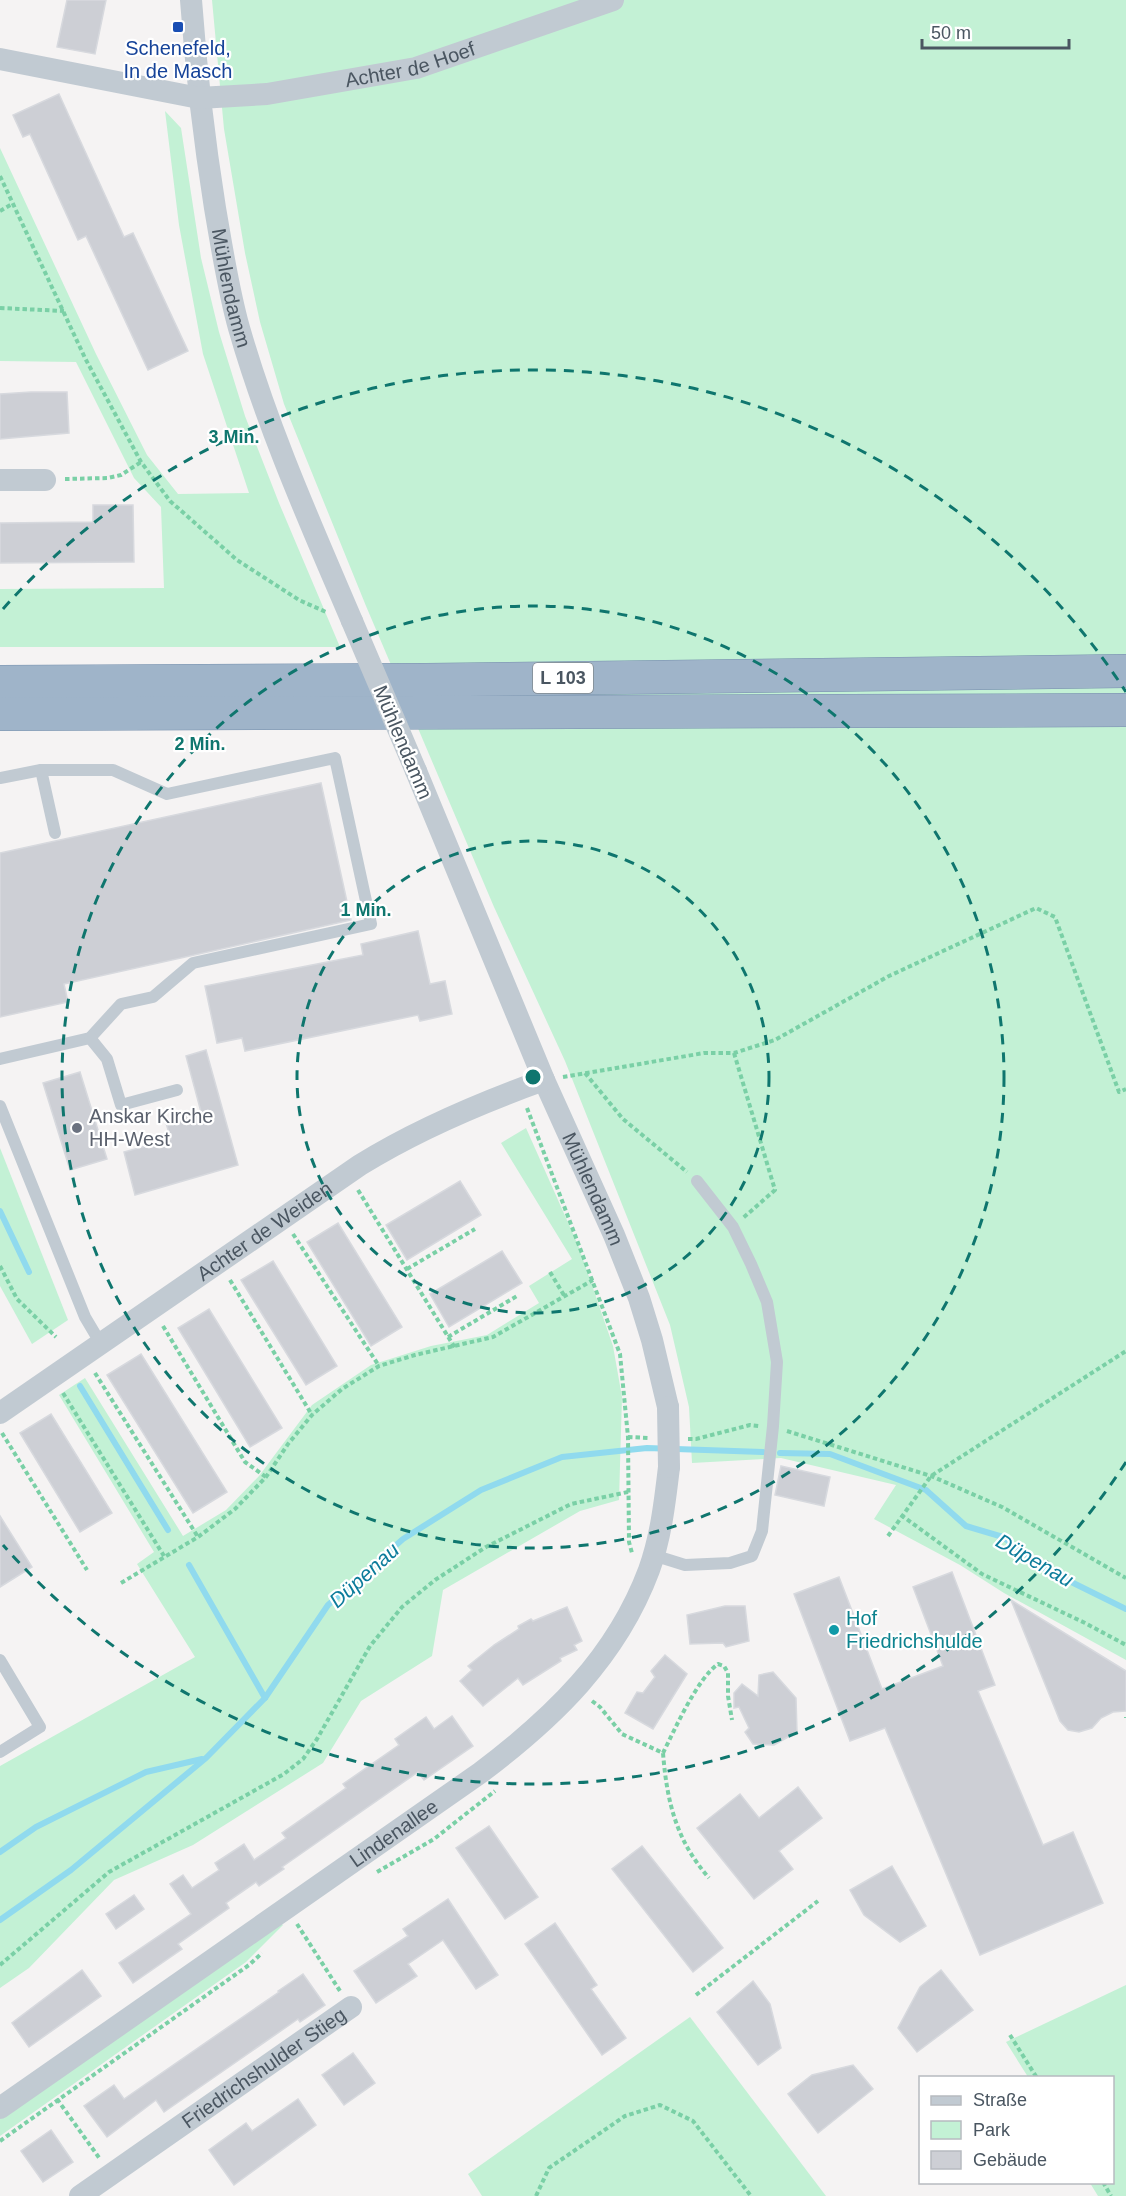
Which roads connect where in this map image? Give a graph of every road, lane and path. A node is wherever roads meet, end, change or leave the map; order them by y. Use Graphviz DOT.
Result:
graph roads {
  1 [pos="191,0"];
  2 [pos="613,0"];
  3 [pos="0,59"];
  4 [pos="199,98"];
  5 [pos="0,176"];
  6 [pos="13,204"];
  7 [pos="0,211"];
  8 [pos="0,308"];
  9 [pos="64,311"];
  10 [pos="141,462"];
  11 [pos="0,480"];
  12 [pos="45,480"];
  13 [pos="342,618"];
  14 [pos="1126,671"];
  15 [pos="0,682"];
  16 [pos="1126,710"];
  17 [pos="0,714"];
  18 [pos="41,770"];
  19 [pos="0,778"];
  20 [pos="55,832"];
  21 [pos="90,1038"];
  22 [pos="734,1053"];
  23 [pos="0,1059"];
  24 [pos="585,1073"];
  25 [pos="544,1080"];
  26 [pos="1126,1089"];
  27 [pos="177,1090"];
  28 [pos="0,1106"];
  29 [pos="526,1106"];
  30 [pos="697,1180"];
  31 [pos="355,1184"];
  32 [pos="755,1208"];
  33 [pos="290,1229"];
  34 [pos="475,1229"];
  35 [pos="0,1266"];
  36 [pos="407,1269"];
  37 [pos="550,1272"];
  38 [pos="226,1274"];
  39 [pos="594,1280"];
  40 [pos="517,1296"];
  41 [pos="565,1297"];
  42 [pos="159,1320"];
  43 [pos="56,1337"];
  44 [pos="448,1337"];
  45 [pos="101,1344"];
  46 [pos="455,1348"];
  47 [pos="1126,1351"];
  48 [pos="379,1366"];
  49 [pos="92,1367"];
  50 [pos="60,1389"];
  51 [pos="0,1413"];
  52 [pos="312,1415"];
  53 [pos="773,1426"];
  54 [pos="0,1431"];
  55 [pos="696,1439"];
  56 [pos="669,1467"];
  57 [pos="931,1476"];
  58 [pos="266,1477"];
  59 [pos="628,1492"];
  60 [pos="902,1515"];
  61 [pos="888,1536"];
  62 [pos="198,1537"];
  63 [pos="164,1556"];
  64 [pos="644,1556"];
  65 [pos="87,1570"];
  66 [pos="1126,1578"];
  67 [pos="121,1583"];
  68 [pos="1126,1645"];
  69 [pos="0,1660"];
  70 [pos="592,1700"];
  71 [pos="732,1720"];
  72 [pos="0,1752"];
  73 [pos="663,1753"];
  74 [pos="495,1791"];
  75 [pos="376,1874"];
  76 [pos="709,1878"];
  77 [pos="818,1901"];
  78 [pos="286,1908"];
  79 [pos="265,1950"];
  80 [pos="0,1965"];
  81 [pos="696,1995"];
  82 [pos="351,2007"];
  83 [pos="1010,2035"];
  84 [pos="1036,2076"];
  85 [pos="58,2100"];
  86 [pos="0,2108"];
  87 [pos="0,2141"];
  88 [pos="111,2174"];
  89 [pos="80,2196"];
  90 [pos="536,2196"];
  91 [pos="751,2196"];
  1 -- 4 [label="street, Mühlendamm"];
  2 -- 4 [label="street, Achter de Hoef"];
  3 -- 4 [label="street, Achter de Hoef"];
  4 -- 13 [label="street, Mühlendamm"];
  5 -- 6 [label="path"];
  6 -- 7 [label="path"];
  6 -- 9 [label="path"];
  8 -- 9 [label="path"];
  9 -- 10 [label="path"];
  10 -- 12 [label="path"];
  10 -- 13 [label="path"];
  11 -- 12 [label="street"];
  13 -- 25 [label="street, Mühlendamm, bridge"];
  14 -- 15 [label="highway, L 103"];
  16 -- 17 [label="highway, L 103"];
  18 -- 19 [label="lane"];
  18 -- 20 [label="lane"];
  18 -- 21 [label="lane"];
  21 -- 23 [label="lane"];
  21 -- 27 [label="lane"];
  22 -- 24 [label="path"];
  22 -- 26 [label="path"];
  22 -- 32 [label="path"];
  24 -- 25 [label="path"];
  24 -- 30 [label="path"];
  25 -- 45 [label="street, Achter de Weiden"];
  25 -- 56 [label="street, Mühlendamm, bridge"];
  28 -- 45 [label="lane"];
  29 -- 39 [label="path"];
  30 -- 53 [label="lane"];
  31 -- 36 [label="path"];
  33 -- 48 [label="path"];
  34 -- 36 [label="path"];
  35 -- 43 [label="path"];
  36 -- 44 [label="path"];
  37 -- 41 [label="path"];
  38 -- 52 [label="path"];
  39 -- 41 [label="path"];
  39 -- 59 [label="path"];
  40 -- 44 [label="path"];
  41 -- 46 [label="path"];
  42 -- 58 [label="path"];
  44 -- 46 [label="path"];
  45 -- 51 [label="street, Achter de Weiden"];
  46 -- 48 [label="path"];
  47 -- 57 [label="path"];
  48 -- 52 [label="path"];
  49 -- 62 [label="path"];
  50 -- 63 [label="path"];
  52 -- 58 [label="path"];
  53 -- 55 [label="path"];
  53 -- 57 [label="path"];
  53 -- 64 [label="lane"];
  54 -- 65 [label="path"];
  56 -- 64 [label="street, Lindenallee"];
  57 -- 60 [label="path"];
  57 -- 66 [label="path"];
  58 -- 62 [label="path"];
  59 -- 64 [label="path"];
  59 -- 80 [label="path"];
  60 -- 61 [label="path"];
  60 -- 68 [label="path"];
  62 -- 63 [label="path"];
  63 -- 67 [label="path"];
  64 -- 78 [label="street, Lindenallee"];
  69 -- 72 [label="lane"];
  70 -- 73 [label="path"];
  71 -- 73 [label="path"];
  73 -- 76 [label="path"];
  74 -- 75 [label="path"];
  77 -- 81 [label="path"];
  78 -- 82 [label="path, Friedrichshulder Stieg"];
  78 -- 86 [label="street, Lindenallee"];
  79 -- 85 [label="path"];
  82 -- 88 [label="street, Friedrichshulder Stieg"];
  83 -- 84 [label="path"];
  85 -- 87 [label="path"];
  85 -- 88 [label="path"];
  88 -- 89 [label="street, Friedrichshulder Stieg"];
  90 -- 91 [label="path"];
}
